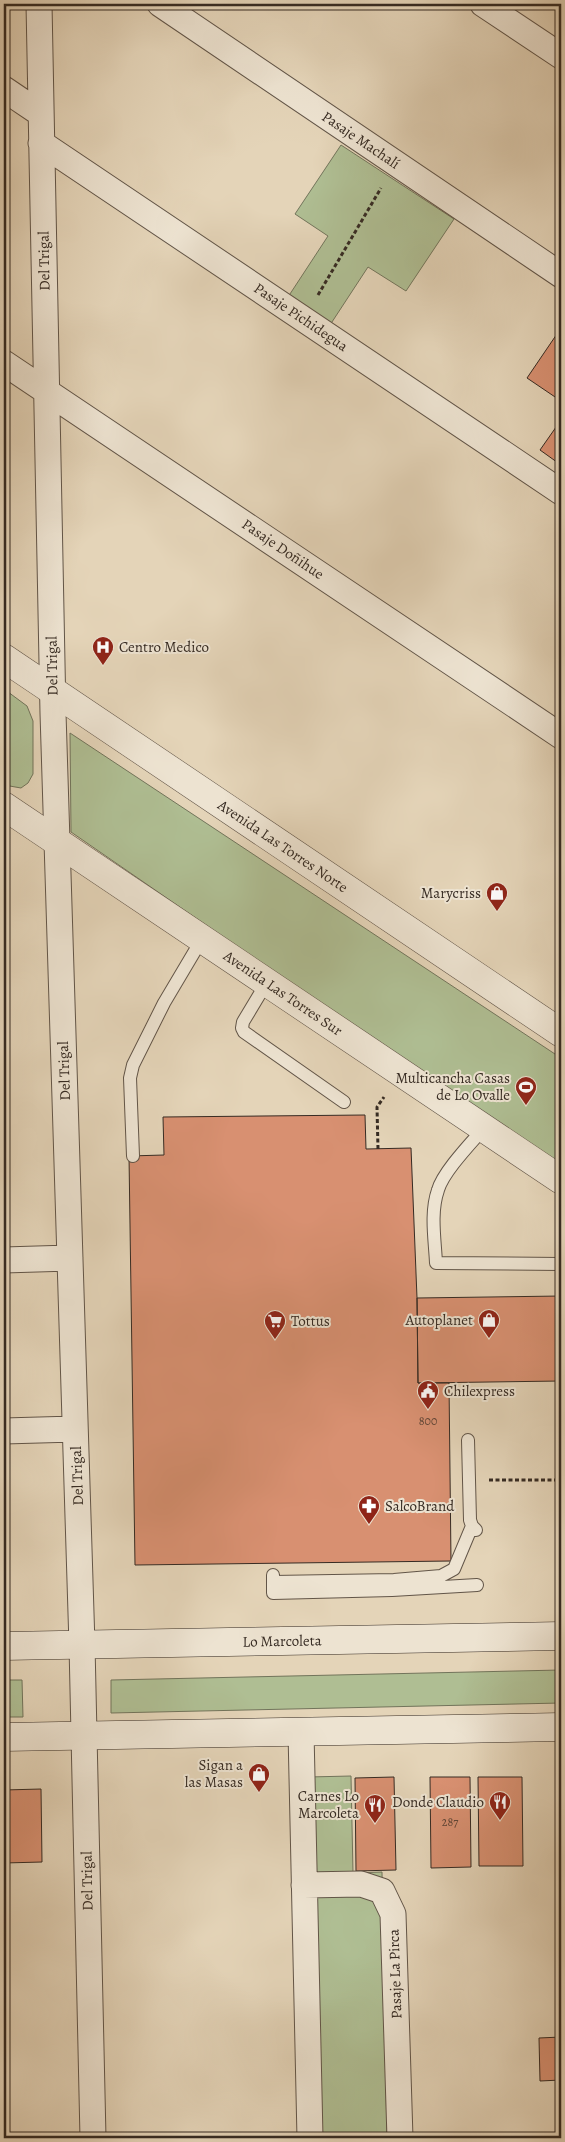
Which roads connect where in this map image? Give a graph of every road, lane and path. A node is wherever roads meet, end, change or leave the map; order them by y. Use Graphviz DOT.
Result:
graph roads {
  1 [pos="39,4"];
  2 [pos="160,4"];
  3 [pos="483,4"];
  4 [pos="561,56"];
  5 [pos="4,89"];
  6 [pos="41,114"];
  7 [pos="42,143"];
  8 [pos="396,163"];
  9 [pos="561,275"];
  10 [pos="304,319"];
  11 [pos="4,363"];
  12 [pos="46,391"];
  13 [pos="561,492"];
  14 [pos="4,658"];
  15 [pos="52,691"];
  16 [pos="561,736"];
  17 [pos="4,806"];
  18 [pos="56,842"];
  19 [pos="202,939"];
  20 [pos="267,982"];
  21 [pos="561,1033"];
  22 [pos="401,1072"];
  23 [pos="344,1102"];
  24 [pos="484,1128"];
  25 [pos="378,1149"];
  26 [pos="133,1156"];
  27 [pos="561,1180"];
  28 [pos="70,1258"];
  29 [pos="4,1260"];
  30 [pos="561,1264"];
  31 [pos="75,1429"];
  32 [pos="4,1431"];
  33 [pos="468,1440"];
  34 [pos="469,1480"];
  35 [pos="561,1480"];
  36 [pos="477,1585"];
  37 [pos="561,1636"];
  38 [pos="82,1645"];
  39 [pos="4,1646"];
  40 [pos="561,1727"];
  41 [pos="301,1732"];
  42 [pos="84,1736"];
  43 [pos="4,1737"];
  44 [pos="304,1885"];
  45 [pos="93,2138"];
  46 [pos="310,2138"];
  47 [pos="400,2138"];
  1 -- 6 [label="street, Del Trigal"];
  2 -- 8 [label="street, Pasaje Machalí"];
  3 -- 4 [label="street"];
  5 -- 6 [label="street"];
  6 -- 7 [label="street, Del Trigal"];
  7 -- 10 [label="street, Pasaje Pichidegua"];
  7 -- 12 [label="street, Del Trigal"];
  8 -- 9 [label="street, Pasaje Machalí"];
  8 -- 10 [label="path"];
  10 -- 13 [label="street, Pasaje Pichidegua"];
  11 -- 12 [label="street, Pasaje Doñihue"];
  12 -- 15 [label="street, Del Trigal"];
  12 -- 16 [label="street, Pasaje Doñihue"];
  14 -- 15 [label="street, Avenida Las Torres Norte"];
  15 -- 18 [label="street, Del Trigal"];
  15 -- 21 [label="street, Avenida Las Torres Norte"];
  17 -- 18 [label="street, Avenida Las Torres Sur"];
  18 -- 19 [label="street, Avenida Las Torres Sur"];
  18 -- 28 [label="street, Del Trigal"];
  19 -- 20 [label="street, Avenida Las Torres Sur"];
  19 -- 26 [label="lane"];
  20 -- 22 [label="street, Avenida Las Torres Sur"];
  20 -- 23 [label="lane"];
  22 -- 24 [label="street, Avenida Las Torres Sur"];
  22 -- 25 [label="path"];
  24 -- 27 [label="street, Avenida Las Torres Sur"];
  24 -- 30 [label="lane"];
  28 -- 29 [label="street"];
  28 -- 31 [label="street, Del Trigal"];
  31 -- 32 [label="street"];
  31 -- 38 [label="street, Del Trigal"];
  33 -- 34 [label="lane"];
  34 -- 35 [label="path"];
  34 -- 36 [label="lane"];
  37 -- 38 [label="street, Lo Marcoleta"];
  38 -- 39 [label="street, Lo Marcoleta"];
  38 -- 42 [label="street, Del Trigal"];
  40 -- 41 [label="street"];
  41 -- 42 [label="street"];
  41 -- 44 [label="street"];
  42 -- 43 [label="street"];
  42 -- 45 [label="street, Del Trigal"];
  44 -- 46 [label="street"];
  44 -- 47 [label="street, Pasaje La Pirca"];
}
